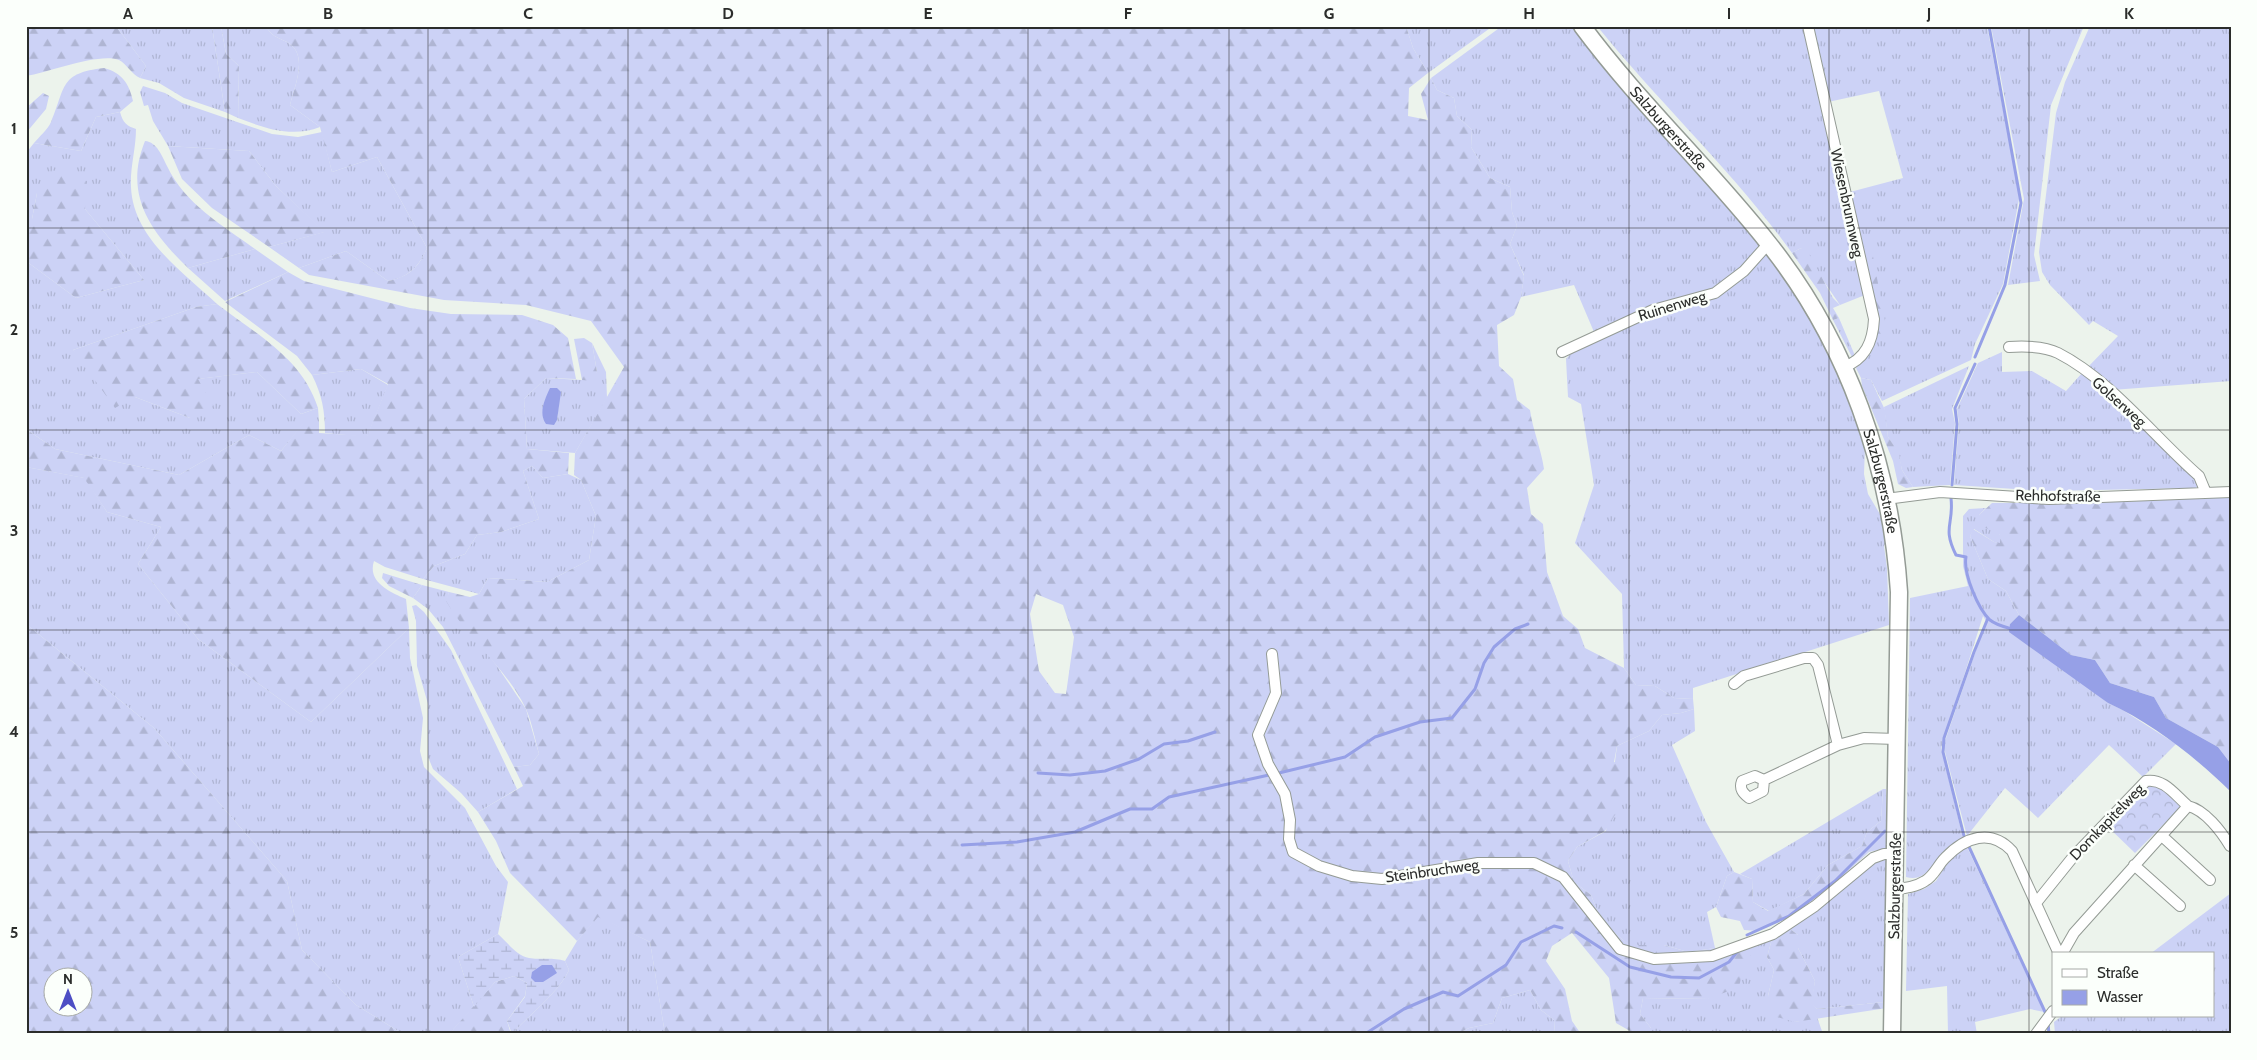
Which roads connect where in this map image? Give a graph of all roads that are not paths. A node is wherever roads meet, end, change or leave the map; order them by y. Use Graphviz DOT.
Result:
graph roads {
  1 [pos="1582,26"];
  2 [pos="1808,26"];
  3 [pos="1769,243"];
  4 [pos="2009,347"];
  5 [pos="1562,352"];
  6 [pos="1844,367"];
  7 [pos="2231,492"];
  8 [pos="2206,493"];
  9 [pos="1886,499"];
  10 [pos="1272,654"];
  11 [pos="1734,684"];
  12 [pos="1891,739"];
  13 [pos="1838,745"];
  14 [pos="1764,780"];
  15 [pos="2188,806"];
  16 [pos="2162,836"];
  17 [pos="2230,846"];
  18 [pos="1890,853"];
  19 [pos="2134,865"];
  20 [pos="2210,880"];
  21 [pos="1895,889"];
  22 [pos="2036,902"];
  23 [pos="2180,906"];
  24 [pos="2060,952"];
  25 [pos="2062,952"];
  26 [pos="2052,1012"];
  27 [pos="1892,1034"];
  28 [pos="2036,1034"];
  1 -- 3 [label="main road, Salzburgerstraße"];
  2 -- 6 [label="street, Wiesenbrunnweg"];
  3 -- 5 [label="street, Ruinenweg"];
  3 -- 6 [label="main road, Salzburgerstraße"];
  4 -- 8 [label="street, Golserweg"];
  6 -- 9 [label="main road, Salzburgerstraße"];
  7 -- 8 [label="street, Rehhofstraße"];
  8 -- 9 [label="street, Rehhofstraße"];
  9 -- 12 [label="main road, Salzburgerstraße"];
  10 -- 18 [label="street, Steinbruchweg"];
  11 -- 13 [label="street"];
  12 -- 13 [label="street"];
  12 -- 18 [label="main road, Salzburgerstraße"];
  13 -- 14 [label="street"];
  15 -- 16 [label="street"];
  15 -- 17 [label="street"];
  15 -- 22 [label="street, Domkapitelweg"];
  16 -- 19 [label="street"];
  16 -- 20 [label="street"];
  18 -- 21 [label="main road, Salzburgerstraße"];
  19 -- 23 [label="street"];
  19 -- 25 [label="street"];
  21 -- 22 [label="street"];
  21 -- 27 [label="main road, Salzburgerstraße"];
  22 -- 24 [label="street"];
  26 -- 28 [label="street"];
}
